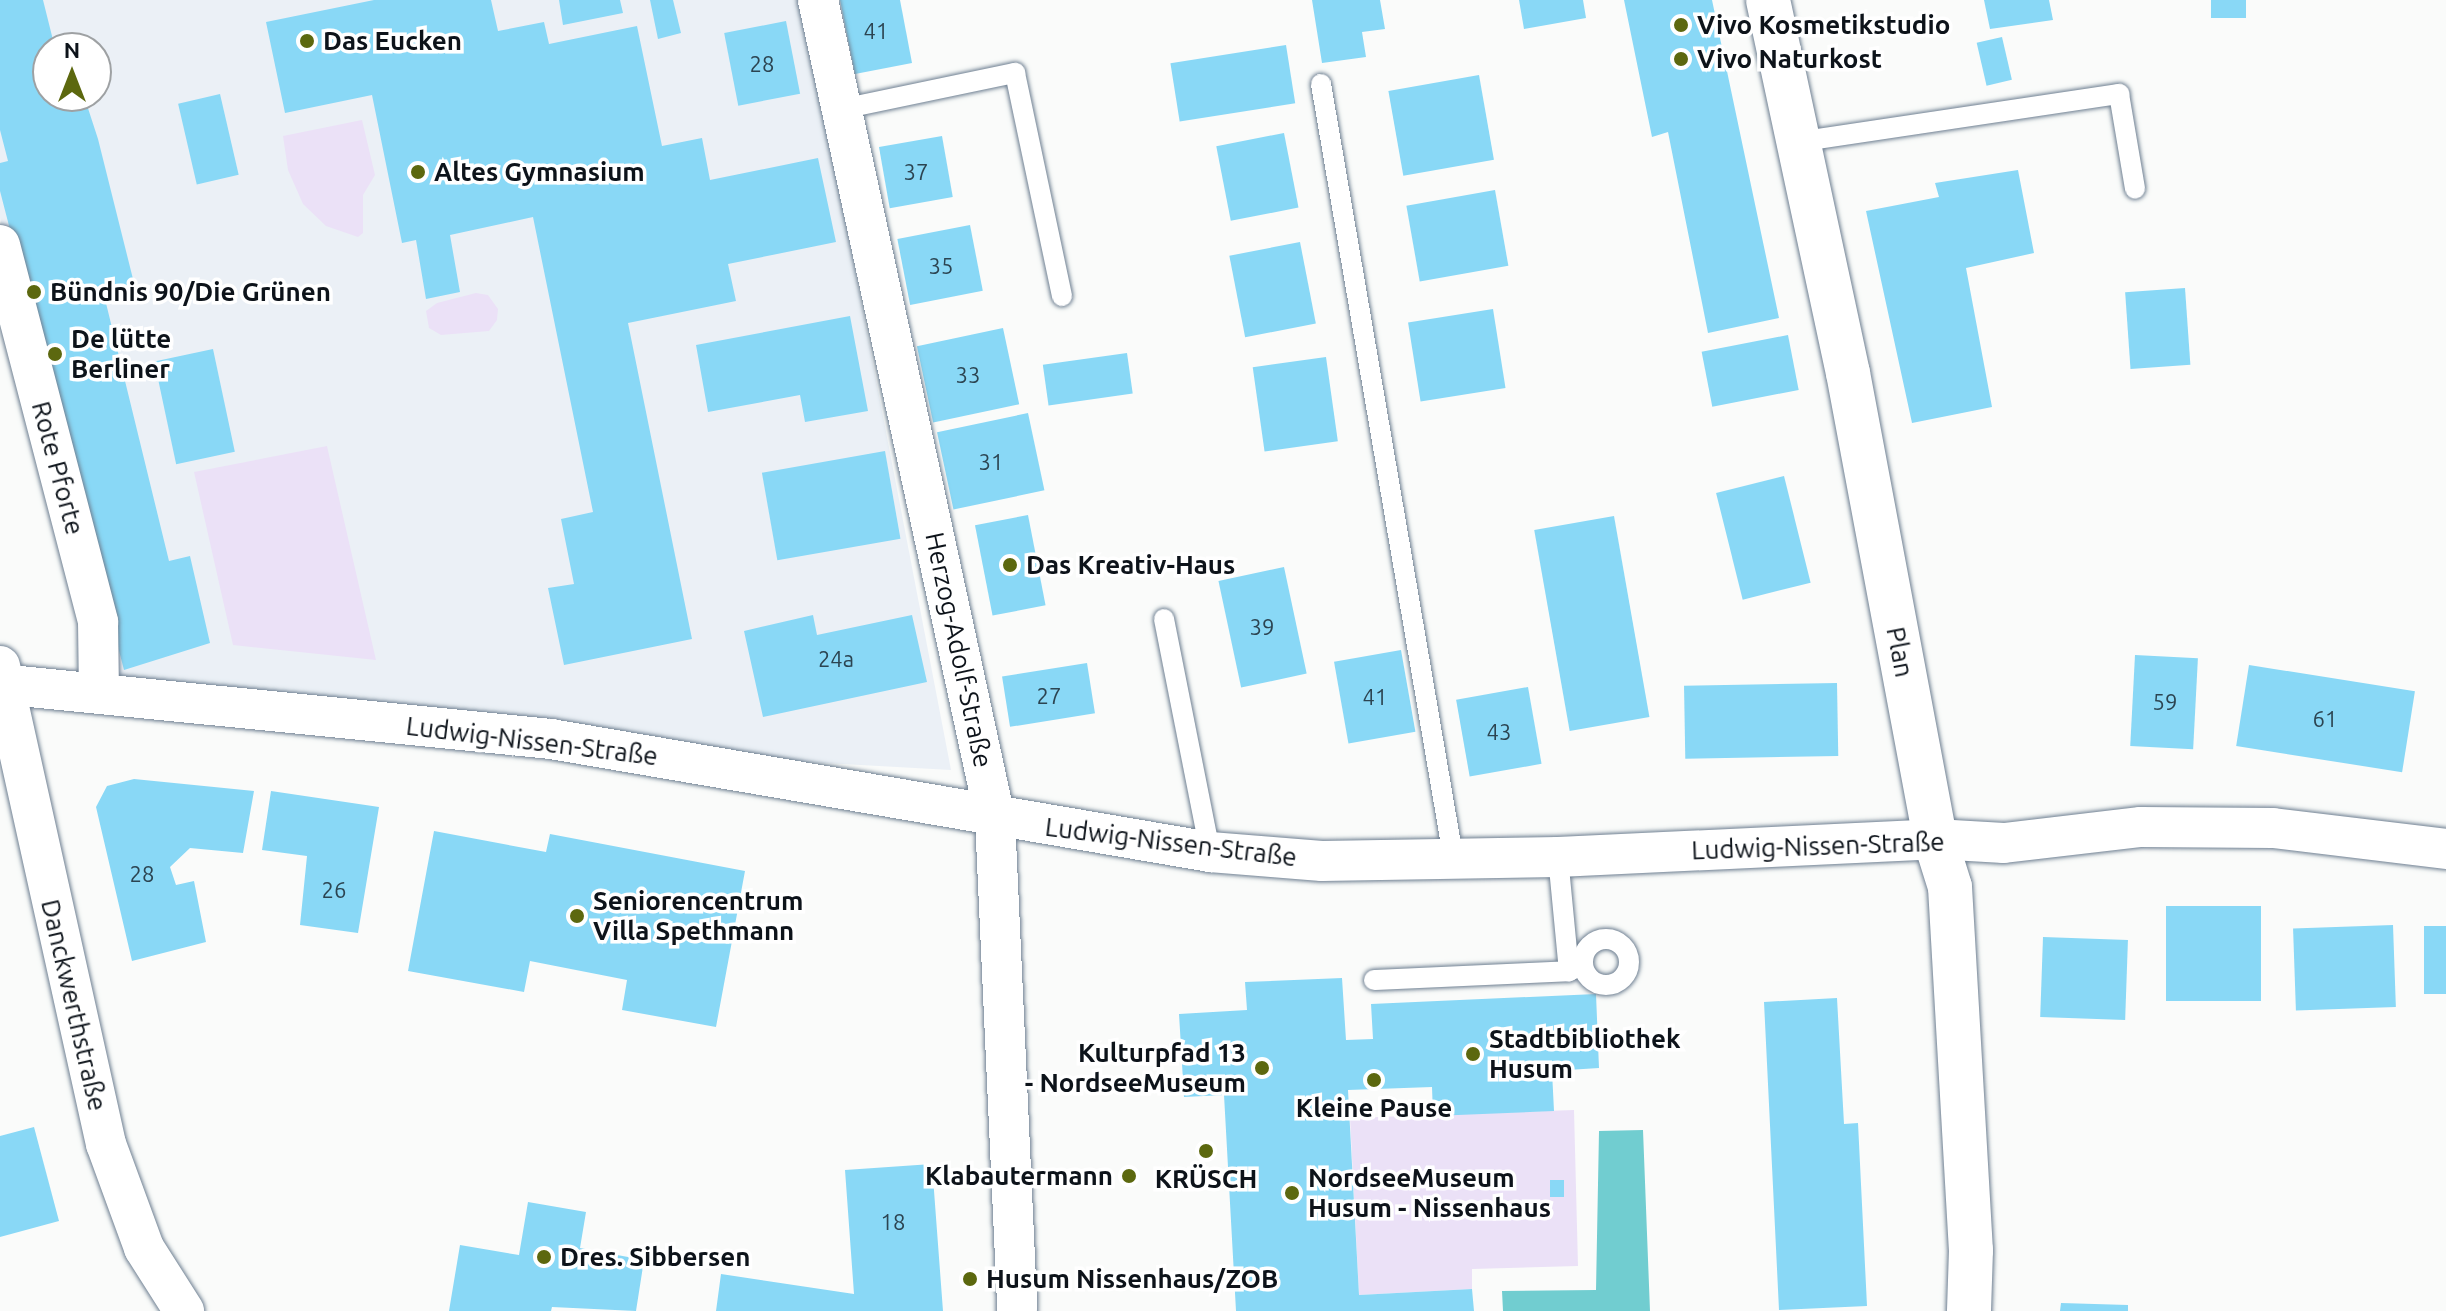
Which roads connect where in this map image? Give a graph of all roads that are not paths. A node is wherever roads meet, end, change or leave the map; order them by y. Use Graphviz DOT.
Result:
graph roads {
  1 [pos="818,0"];
  2 [pos="1768,0"];
  3 [pos="1321,84"];
  4 [pos="842,109"];
  5 [pos="1798,142"];
  6 [pos="2135,189"];
  7 [pos="0,245"];
  8 [pos="1062,296"];
  9 [pos="1164,619"];
  10 [pos="1,678"];
  11 [pos="99,693"];
  12 [pos="995,818"];
  13 [pos="1935,839"];
  14 [pos="2446,849"];
  15 [pos="1210,852"];
  16 [pos="1453,856"];
  17 [pos="1558,857"];
  18 [pos="1374,980"];
  19 [pos="184,1311"];
  20 [pos="1017,1311"];
  21 [pos="1969,1311"];
  1 -- 4 [label="street, Herzog-Adolf-Straße"];
  2 -- 5 [label="main road, Plan"];
  3 -- 16 [label="lane"];
  4 -- 8 [label="lane"];
  4 -- 12 [label="street, Herzog-Adolf-Straße"];
  5 -- 6 [label="lane"];
  5 -- 13 [label="main road, Plan"];
  7 -- 11 [label="street, Rote Pforte"];
  9 -- 15 [label="lane"];
  10 -- 11 [label="street, Ludwig-Nissen-Straße"];
  10 -- 19 [label="street, Danckwerthstraße"];
  11 -- 12 [label="street, Ludwig-Nissen-Straße"];
  12 -- 15 [label="street, Ludwig-Nissen-Straße"];
  12 -- 20 [label="street, Herzog-Adolf-Straße"];
  13 -- 14 [label="street, Ludwig-Nissen-Straße"];
  13 -- 17 [label="street, Ludwig-Nissen-Straße"];
  13 -- 21 [label="main road, Plan"];
  15 -- 16 [label="street, Ludwig-Nissen-Straße"];
  16 -- 17 [label="street, Ludwig-Nissen-Straße"];
  17 -- 18 [label="lane"];
}
